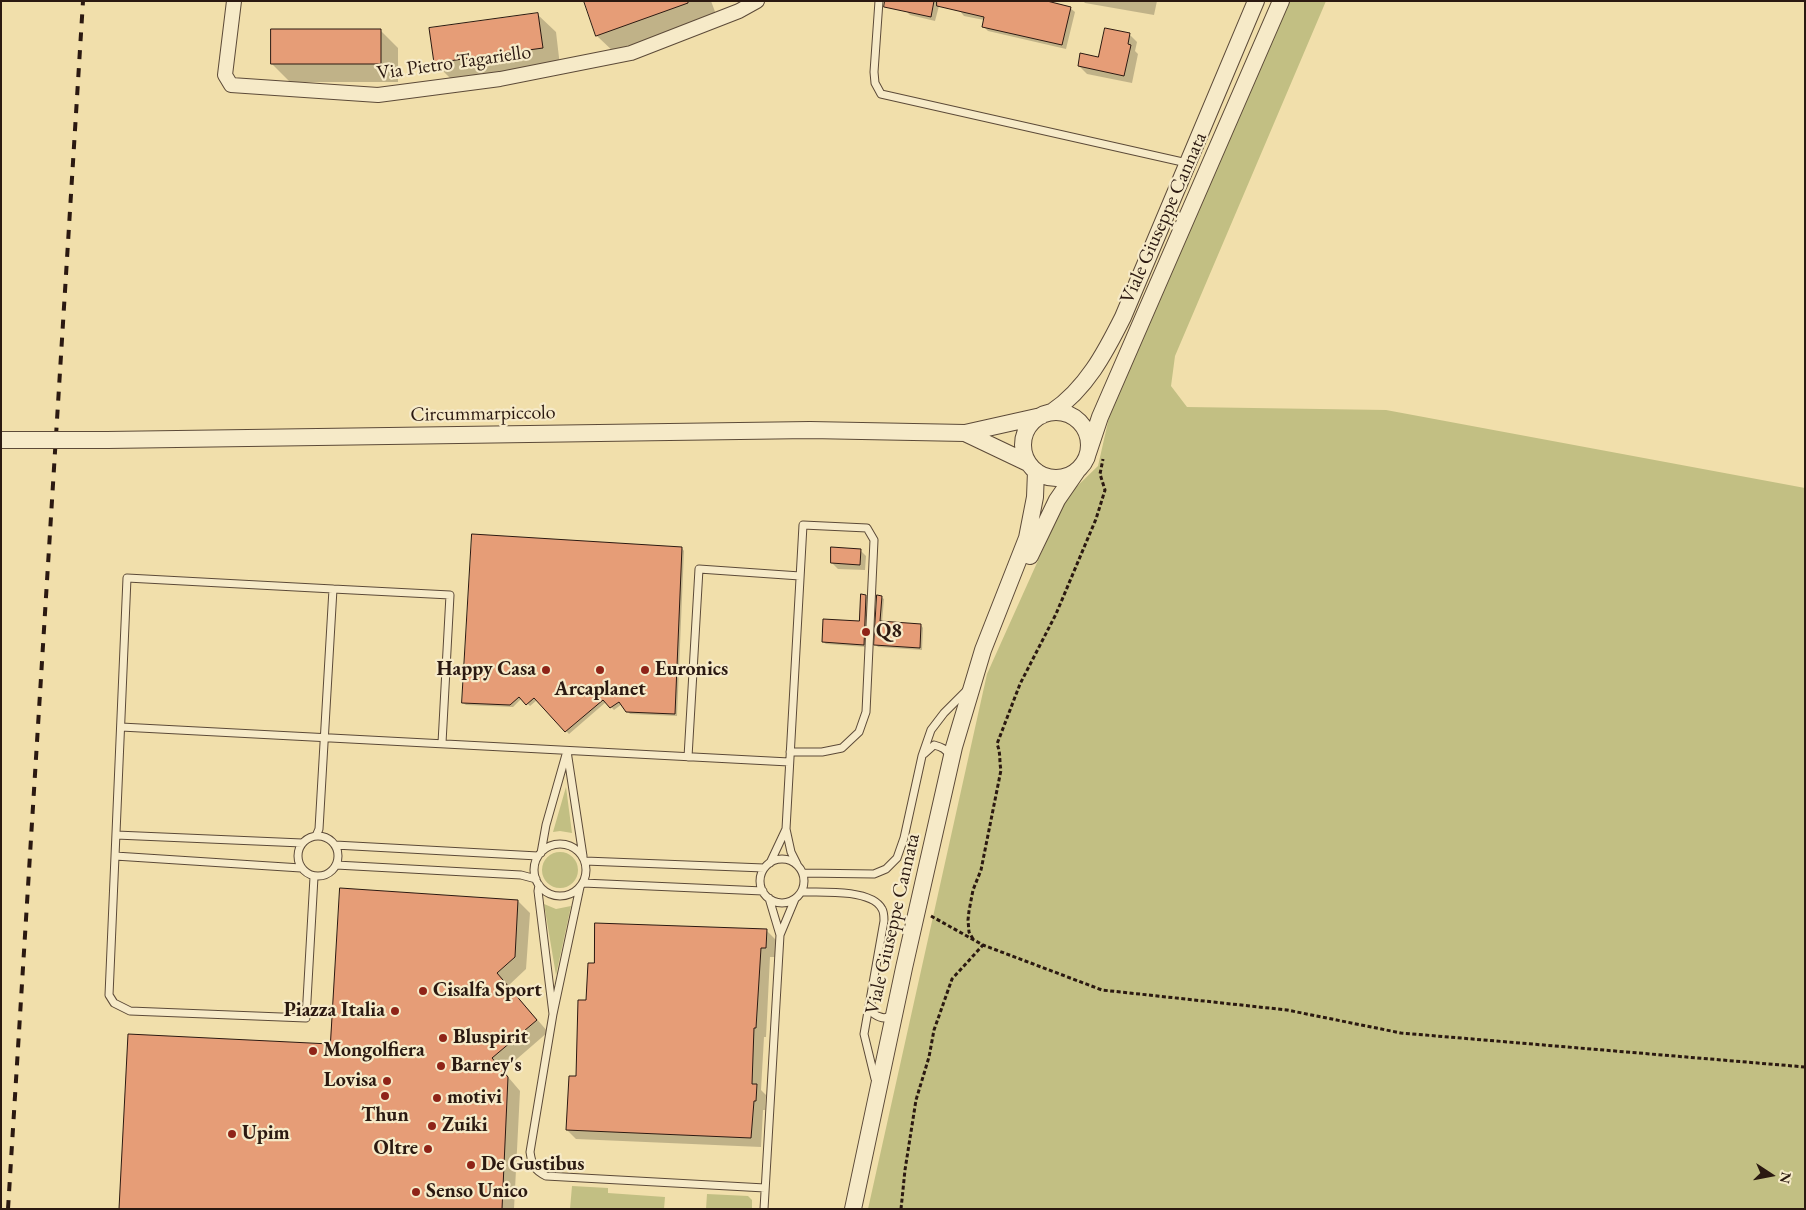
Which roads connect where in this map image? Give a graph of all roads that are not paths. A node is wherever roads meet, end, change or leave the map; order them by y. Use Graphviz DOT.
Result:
graph roads {
  1 [pos="234,1"];
  2 [pos="756,1"];
  3 [pos="879,1"];
  4 [pos="1256,1"];
  5 [pos="1280,1"];
  6 [pos="1187,163"];
  7 [pos="1046,414"];
  8 [pos="965,433"];
  9 [pos="8,440"];
  10 [pos="1095,453"];
  11 [pos="1032,467"];
  12 [pos="1077,470"];
  13 [pos="800,576"];
  14 [pos="333,589"];
  15 [pos="982,650"];
  16 [pos="972,684"];
  17 [pos="121,727"];
  18 [pos="324,737"];
  19 [pos="442,744"];
  20 [pos="567,750"];
  21 [pos="790,752"];
  22 [pos="922,756"];
  23 [pos="688,757"];
  24 [pos="952,759"];
  25 [pos="789,762"];
  26 [pos="786,829"];
  27 [pos="116,834"];
  28 [pos="316,836"];
  29 [pos="302,843"];
  30 [pos="335,845"];
  31 [pos="539,854"];
  32 [pos="115,856"];
  33 [pos="584,859"];
  34 [pos="336,865"];
  35 [pos="797,865"];
  36 [pos="767,866"];
  37 [pos="301,868"];
  38 [pos="803,872"];
  39 [pos="314,877"];
  40 [pos="537,882"];
  41 [pos="582,885"];
  42 [pos="763,891"];
  43 [pos="801,892"];
  44 [pos="769,898"];
  45 [pos="795,899"];
  46 [pos="780,935"];
  47 [pos="870,998"];
  48 [pos="896,1006"];
  49 [pos="553,1014"];
  50 [pos="878,1093"];
  51 [pos="766,1188"];
  52 [pos="764,1209"];
  53 [pos="853,1209"];
  1 -- 2 [label="street, Via Pietro Tagariello"];
  3 -- 6 [label="lane"];
  4 -- 6 [label="street, Viale Giuseppe Cannata"];
  5 -- 10 [label="street, Viale Giuseppe Cannata"];
  6 -- 7 [label="street, Viale Giuseppe Cannata"];
  7 -- 8 [label="street, Circummarpiccolo"];
  7 -- 10 [label="street"];
  7 -- 11 [label="street"];
  8 -- 9 [label="street, Circummarpiccolo, bridge"];
  8 -- 11 [label="street, Circummarpiccolo"];
  10 -- 12 [label="street"];
  11 -- 12 [label="street"];
  11 -- 15 [label="street, Viale Giuseppe Cannata"];
  12 -- 15 [label="street, Viale Giuseppe Cannata"];
  13 -- 21 [label="lane"];
  13 -- 21 [label="lane"];
  13 -- 23 [label="lane"];
  14 -- 17 [label="lane"];
  14 -- 18 [label="lane"];
  14 -- 19 [label="lane"];
  15 -- 16 [label="street, Viale Giuseppe Cannata"];
  16 -- 22 [label="lane"];
  16 -- 24 [label="street, Viale Giuseppe Cannata"];
  17 -- 18 [label="lane"];
  17 -- 27 [label="lane"];
  18 -- 19 [label="lane"];
  18 -- 28 [label="lane"];
  19 -- 20 [label="lane"];
  20 -- 23 [label="lane"];
  20 -- 31 [label="lane"];
  20 -- 33 [label="lane"];
  21 -- 25 [label="lane"];
  22 -- 24 [label="lane"];
  22 -- 38 [label="lane"];
  23 -- 25 [label="lane"];
  24 -- 48 [label="street, Viale Giuseppe Cannata"];
  25 -- 26 [label="lane"];
  26 -- 35 [label="lane"];
  26 -- 36 [label="lane"];
  27 -- 29 [label="lane"];
  27 -- 32 [label="lane"];
  28 -- 29 [label="lane"];
  28 -- 30 [label="lane"];
  29 -- 37 [label="lane"];
  30 -- 31 [label="lane"];
  30 -- 34 [label="lane"];
  31 -- 33 [label="lane"];
  31 -- 40 [label="lane"];
  32 -- 37 [label="lane"];
  32 -- 39 [label="lane"];
  33 -- 36 [label="lane"];
  33 -- 41 [label="lane"];
  34 -- 39 [label="lane"];
  34 -- 40 [label="lane"];
  35 -- 36 [label="lane"];
  35 -- 38 [label="lane"];
  36 -- 42 [label="lane"];
  37 -- 39 [label="lane"];
  38 -- 43 [label="lane"];
  40 -- 41 [label="lane"];
  40 -- 49 [label="lane"];
  41 -- 42 [label="lane"];
  41 -- 49 [label="lane"];
  42 -- 44 [label="lane"];
  43 -- 45 [label="lane"];
  43 -- 47 [label="lane"];
  44 -- 45 [label="lane"];
  44 -- 46 [label="lane"];
  45 -- 46 [label="lane"];
  46 -- 51 [label="lane"];
  47 -- 48 [label="lane"];
  47 -- 50 [label="lane"];
  48 -- 50 [label="street, Viale Giuseppe Cannata"];
  49 -- 51 [label="lane"];
  50 -- 53 [label="street, Viale Giuseppe Cannata"];
  51 -- 52 [label="lane"];
}
